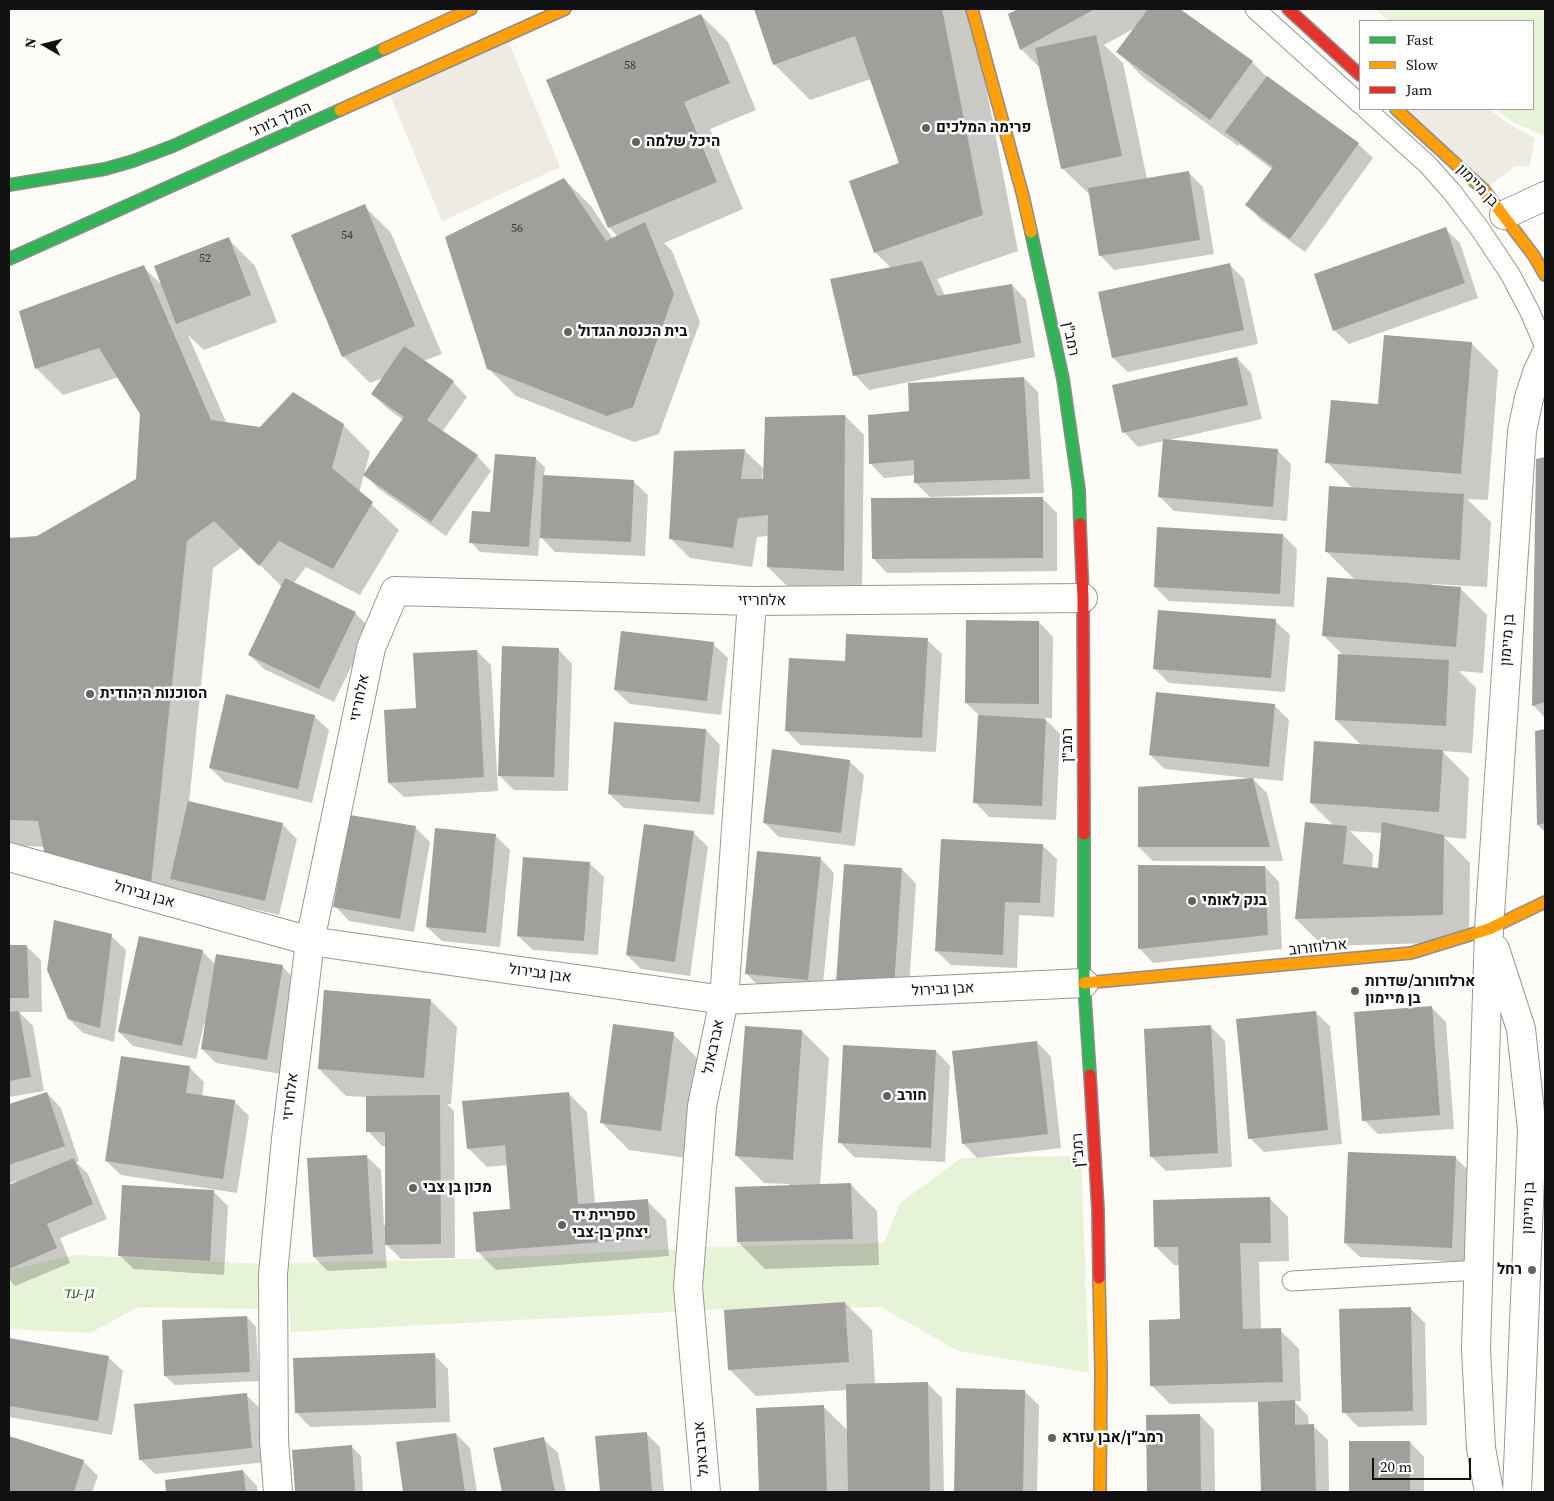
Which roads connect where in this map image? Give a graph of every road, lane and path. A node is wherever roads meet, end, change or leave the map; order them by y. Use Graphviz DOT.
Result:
graph roads {
  1 [pos="471,9"];
  2 [pos="565,9"];
  3 [pos="972,9"];
  4 [pos="1255,9"];
  5 [pos="1288,9"];
  6 [pos="1359,75"];
  7 [pos="1359,103"];
  8 [pos="1367,110"];
  9 [pos="1397,110"];
  10 [pos="9,185"];
  11 [pos="1545,196"];
  12 [pos="1504,215"];
  13 [pos="9,260"];
  14 [pos="1545,275"];
  15 [pos="1545,347"];
  16 [pos="1545,356"];
  17 [pos="1083,598"];
  18 [pos="752,601"];
  19 [pos="9,857"];
  20 [pos="1545,902"];
  21 [pos="1489,928"];
  22 [pos="310,941"];
  23 [pos="1084,983"];
  24 [pos="724,1000"];
  25 [pos="1479,1270"];
  26 [pos="1292,1281"];
  27 [pos="278,1492"];
  28 [pos="706,1492"];
  29 [pos="1100,1492"];
  30 [pos="1489,1492"];
  31 [pos="1517,1492"];
  1 -- 10 [label="street, המלך ג׳ורג׳"];
  2 -- 13 [label="street, המלך ג׳ורג׳"];
  3 -- 17 [label="street, רמב\"ן"];
  4 -- 7 [label="lane"];
  5 -- 6 [label="street"];
  8 -- 15 [label="lane"];
  9 -- 12 [label="street, בן מיימון"];
  11 -- 12 [label="street"];
  12 -- 14 [label="street, בן מיימון"];
  16 -- 21 [label="street, בן מיימון"];
  17 -- 18 [label="street, אלחריזי"];
  17 -- 23 [label="street, רמב\"ן"];
  18 -- 22 [label="street, אלחריזי"];
  18 -- 24 [label="street, אברבאנל"];
  19 -- 22 [label="street, אבן גבירול"];
  20 -- 21 [label="street, ארלוזורוב"];
  21 -- 23 [label="street, ארלוזורוב"];
  21 -- 25 [label="street, בן מיימון"];
  21 -- 31 [label="street, בן מיימון"];
  22 -- 24 [label="street, אבן גבירול"];
  22 -- 27 [label="street, אלחריזי"];
  23 -- 24 [label="street, אבן גבירול"];
  23 -- 29 [label="street, רמב\"ן"];
  24 -- 28 [label="street, אברבאנל"];
  25 -- 26 [label="lane"];
  25 -- 30 [label="street, בן מיימון"];
}
